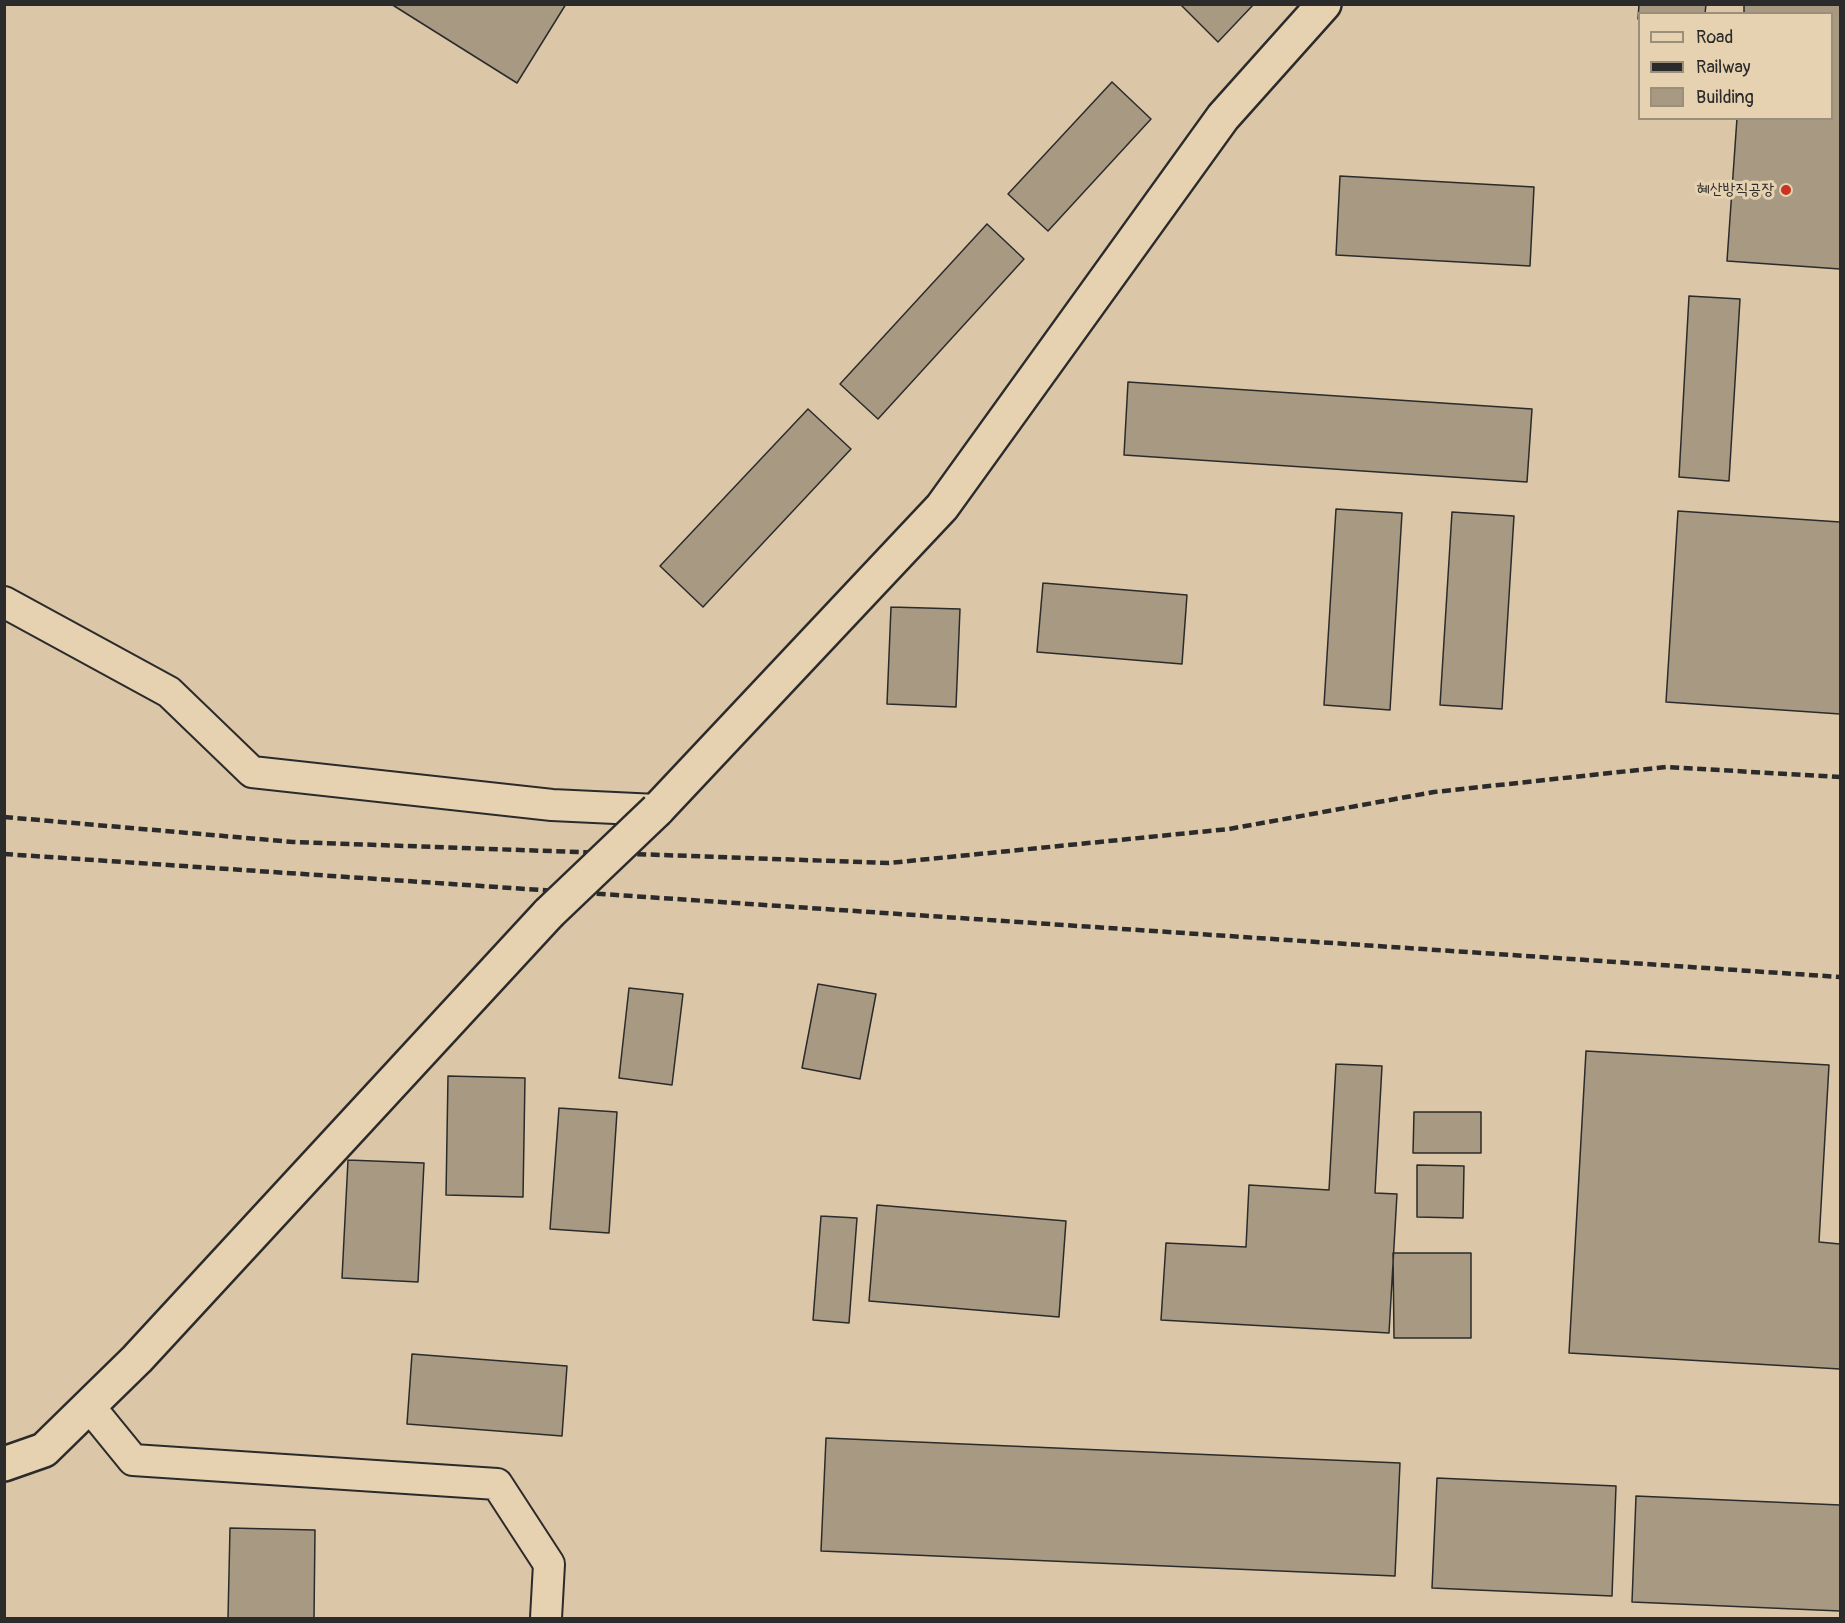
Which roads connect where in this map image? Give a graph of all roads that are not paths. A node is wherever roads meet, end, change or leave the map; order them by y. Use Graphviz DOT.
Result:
graph roads {
  1 [pos="1323,4"];
  2 [pos="4,602"];
  3 [pos="657,810"];
  4 [pos="89,1406"];
  5 [pos="4,1464"];
  6 [pos="546,1618"];
  1 -- 3 [label="main road"];
  2 -- 3 [label="street"];
  3 -- 4 [label="main road, bridge"];
  4 -- 5 [label="main road"];
  4 -- 6 [label="street"];
}
